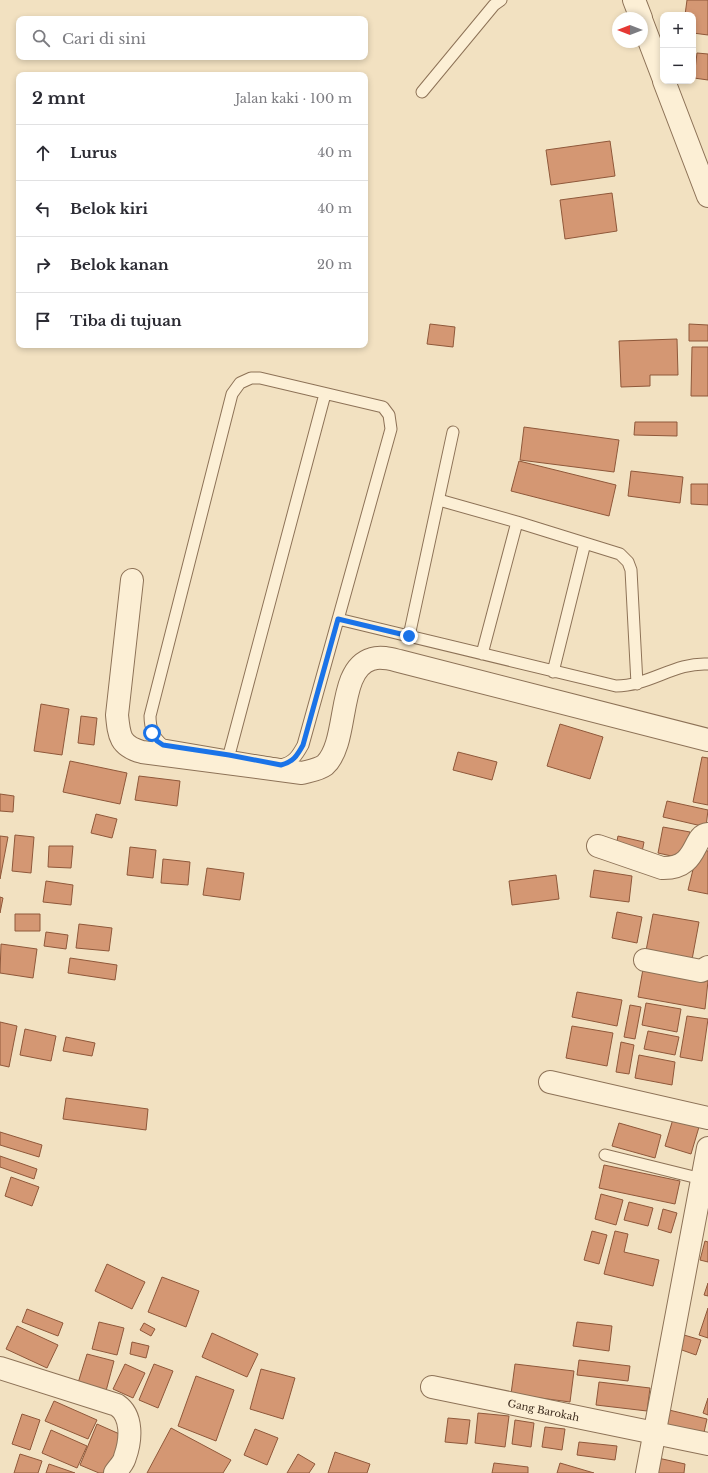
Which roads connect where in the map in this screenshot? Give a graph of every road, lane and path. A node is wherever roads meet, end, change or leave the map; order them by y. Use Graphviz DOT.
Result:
graph roads {
  1 [pos="501,0"];
  2 [pos="634,0"];
  3 [pos="639,12"];
  4 [pos="648,38"];
  5 [pos="660,69"];
  6 [pos="665,84"];
  7 [pos="422,92"];
  8 [pos="708,196"];
  9 [pos="325,394"];
  10 [pos="453,432"];
  11 [pos="439,500"];
  12 [pos="518,522"];
  13 [pos="585,543"];
  14 [pos="132,580"];
  15 [pos="338,619"];
  16 [pos="409,636"];
  17 [pos="482,654"];
  18 [pos="708,664"];
  19 [pos="553,672"];
  20 [pos="637,684"];
  21 [pos="708,740"];
  22 [pos="229,755"];
  23 [pos="708,834"];
  24 [pos="598,846"];
  25 [pos="645,960"];
  26 [pos="708,967"];
  27 [pos="550,1082"];
  28 [pos="708,1118"];
  29 [pos="708,1149"];
  30 [pos="605,1155"];
  31 [pos="702,1179"];
  32 [pos="0,1368"];
  33 [pos="432,1387"];
  34 [pos="656,1433"];
  35 [pos="708,1444"];
  36 [pos="115,1473"];
  37 [pos="647,1473"];
  1 -- 7 [label="lane"];
  2 -- 3 [label="street"];
  4 -- 5 [label="street"];
  6 -- 8 [label="street"];
  9 -- 15 [label="lane"];
  9 -- 22 [label="lane"];
  9 -- 22 [label="lane"];
  10 -- 11 [label="lane"];
  11 -- 12 [label="lane"];
  11 -- 16 [label="lane"];
  12 -- 13 [label="lane"];
  12 -- 17 [label="lane"];
  13 -- 19 [label="lane"];
  13 -- 20 [label="lane"];
  14 -- 21 [label="street"];
  15 -- 16 [label="lane"];
  15 -- 22 [label="lane"];
  16 -- 17 [label="lane"];
  17 -- 19 [label="lane"];
  18 -- 20 [label="lane"];
  19 -- 20 [label="lane"];
  23 -- 24 [label="street"];
  25 -- 26 [label="street"];
  27 -- 28 [label="street"];
  29 -- 31 [label="street"];
  30 -- 31 [label="lane"];
  31 -- 34 [label="street"];
  32 -- 36 [label="street"];
  33 -- 34 [label="street, Gang Barokah"];
  34 -- 35 [label="street, Gang Barokah"];
  34 -- 37 [label="street"];
}
